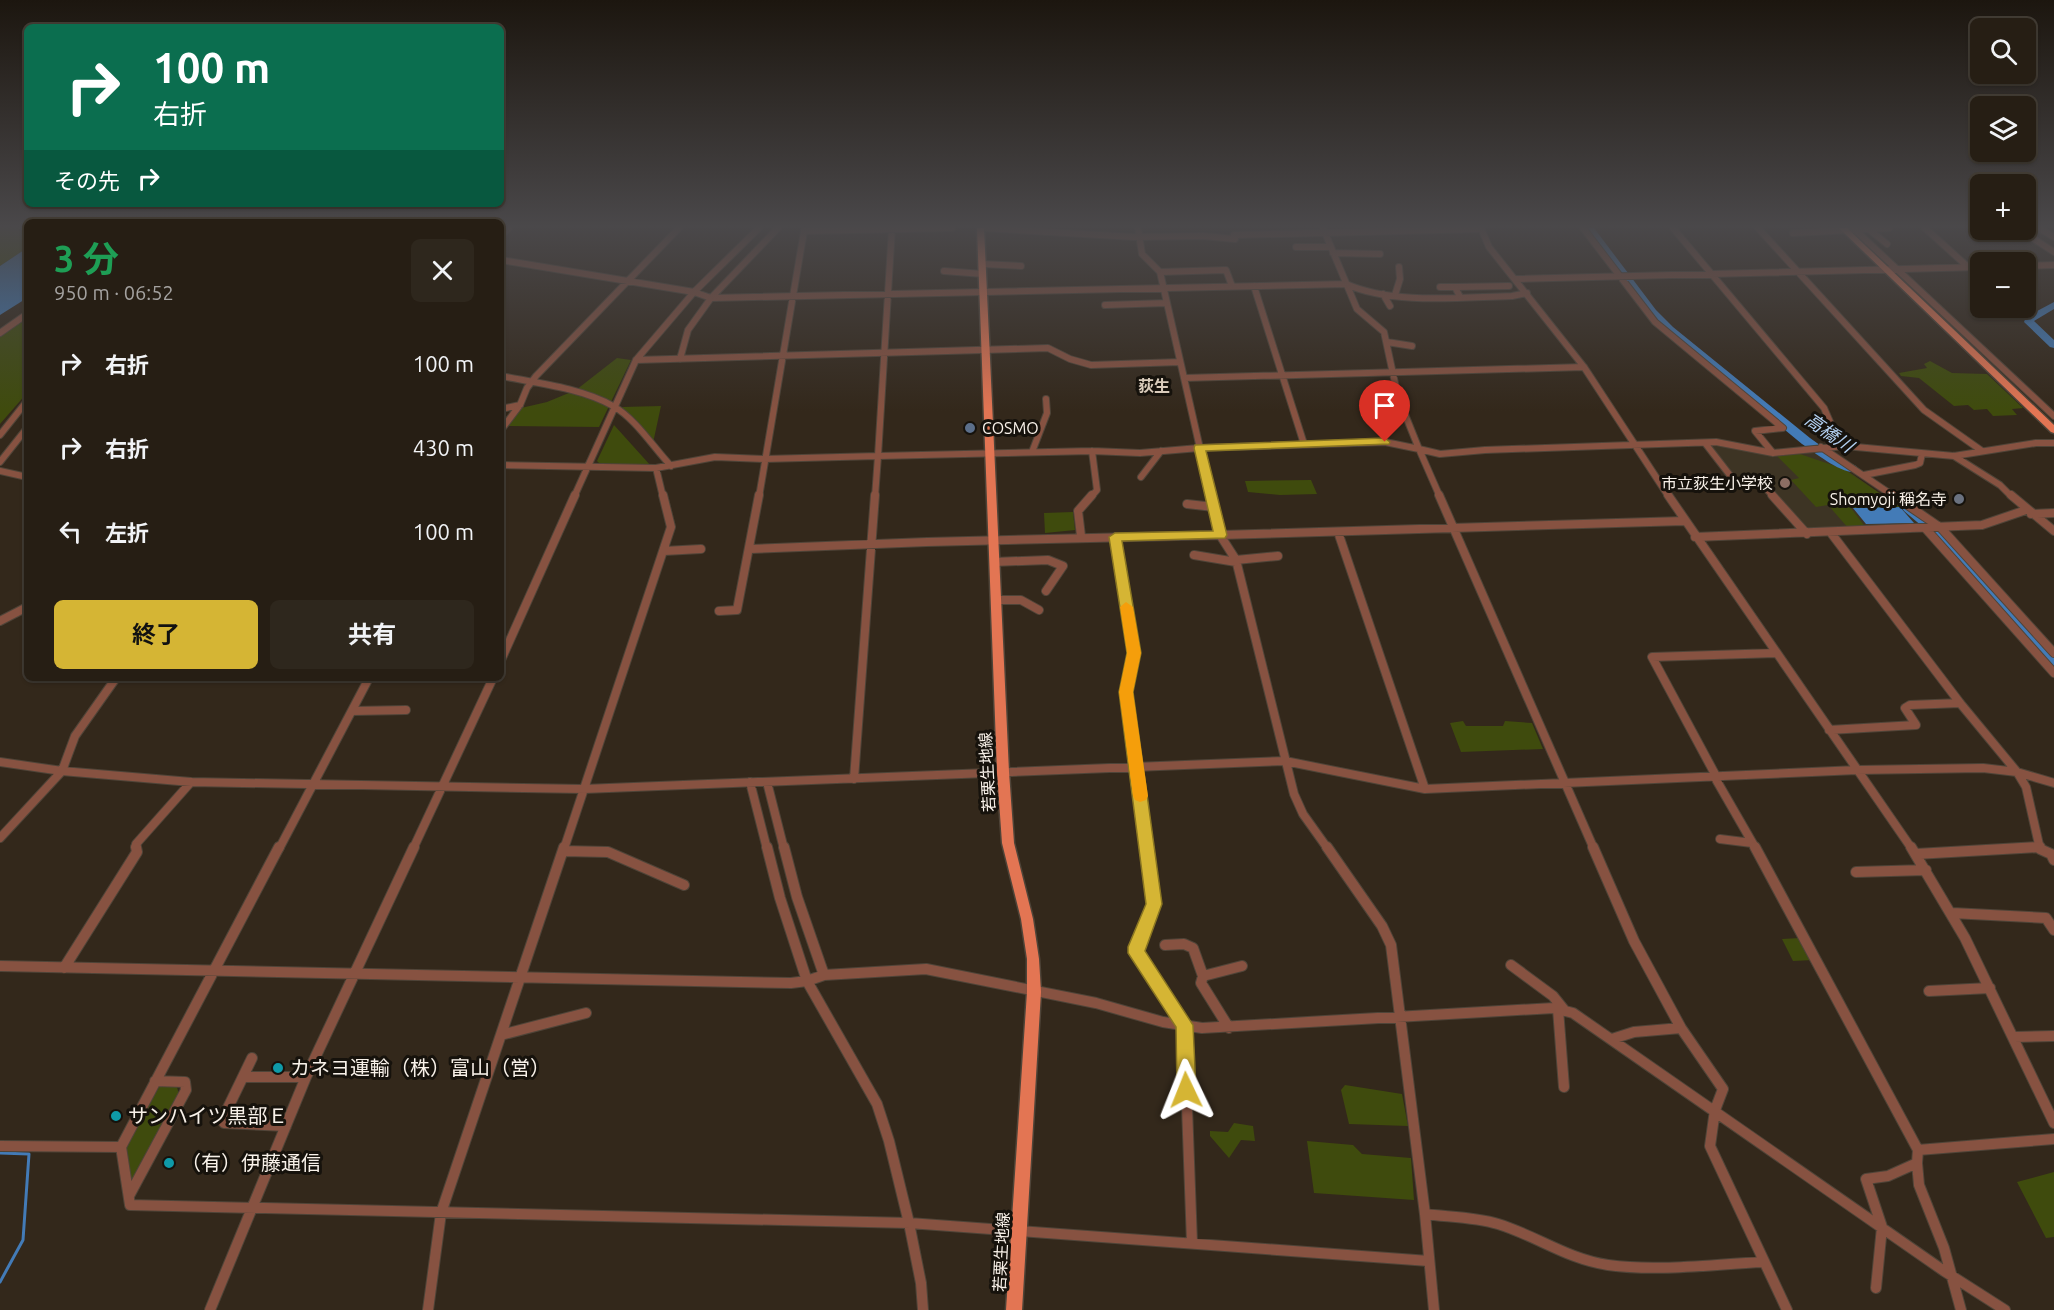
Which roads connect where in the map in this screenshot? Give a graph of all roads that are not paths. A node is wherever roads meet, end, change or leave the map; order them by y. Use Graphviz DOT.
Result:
graph roads {
  1 [pos="621,289"];
  2 [pos="677,289"];
  3 [pos="697,289"];
  4 [pos="719,289"];
  5 [pos="794,289"];
  6 [pos="887,289"];
  7 [pos="1113,289"];
  8 [pos="1164,289"];
  9 [pos="1255,289"];
  10 [pos="1348,289"];
  11 [pos="1365,289"];
  12 [pos="1397,289"];
  13 [pos="1456,289"];
  14 [pos="1499,289"];
  15 [pos="1524,289"];
  16 [pos="1629,289"];
  17 [pos="1723,289"];
  18 [pos="1813,289"];
  19 [pos="1908,289"];
  20 [pos="1919,289"];
  21 [pos="694,292"];
  22 [pos="984,292"];
  23 [pos="1527,293"];
  24 [pos="887,294"];
  25 [pos="1383,294"];
  26 [pos="793,296"];
  27 [pos="1395,296"];
  28 [pos="1502,296"];
  29 [pos="1460,297"];
  30 [pos="711,298"];
  31 [pos="1167,303"];
  32 [pos="1105,305"];
  33 [pos="1389,306"];
  34 [pos="24,316"];
  35 [pos="0,333"];
  36 [pos="1387,342"];
  37 [pos="1412,346"];
  38 [pos="986,351"];
  39 [pos="883,353"];
  40 [pos="782,356"];
  41 [pos="680,359"];
  42 [pos="636,360"];
  43 [pos="1180,362"];
  44 [pos="1584,367"];
  45 [pos="1392,373"];
  46 [pos="1283,376"];
  47 [pos="504,377"];
  48 [pos="1184,378"];
  49 [pos="531,382"];
  50 [pos="1046,399"];
  51 [pos="24,405"];
  52 [pos="520,405"];
  53 [pos="613,406"];
  54 [pos="504,408"];
  55 [pos="2054,416"];
  56 [pos="504,422"];
  57 [pos="2054,430"];
  58 [pos="24,432"];
  59 [pos="0,435"];
  60 [pos="1705,443"];
  61 [pos="2054,443"];
  62 [pos="1304,444"];
  63 [pos="1635,445"];
  64 [pos="1845,446"];
  65 [pos="1821,447"];
  66 [pos="1199,448"];
  67 [pos="1419,449"];
  68 [pos="1092,451"];
  69 [pos="1161,451"];
  70 [pos="1032,452"];
  71 [pos="1982,452"];
  72 [pos="991,453"];
  73 [pos="1773,453"];
  74 [pos="1922,454"];
  75 [pos="878,456"];
  76 [pos="1954,456"];
  77 [pos="764,459"];
  78 [pos="0,462"];
  79 [pos="504,465"];
  80 [pos="671,466"];
  81 [pos="588,467"];
  82 [pos="656,468"];
  83 [pos="0,471"];
  84 [pos="1864,475"];
  85 [pos="24,476"];
  86 [pos="1142,477"];
  87 [pos="1187,504"];
  88 [pos="1214,507"];
  89 [pos="2028,512"];
  90 [pos="2054,513"];
  91 [pos="1684,521"];
  92 [pos="1453,527"];
  93 [pos="1941,528"];
  94 [pos="1926,529"];
  95 [pos="2054,531"];
  96 [pos="1338,532"];
  97 [pos="1831,533"];
  98 [pos="1807,534"];
  99 [pos="1220,535"];
  100 [pos="1081,536"];
  101 [pos="1115,537"];
  102 [pos="1695,537"];
  103 [pos="994,541"];
  104 [pos="872,543"];
  105 [pos="701,549"];
  106 [pos="750,549"];
  107 [pos="664,551"];
  108 [pos="1194,555"];
  109 [pos="1278,556"];
  110 [pos="994,561"];
  111 [pos="1236,561"];
  112 [pos="1046,591"];
  113 [pos="996,600"];
  114 [pos="24,609"];
  115 [pos="1039,610"];
  116 [pos="719,611"];
  117 [pos="0,621"];
  118 [pos="504,653"];
  119 [pos="1776,653"];
  120 [pos="2054,653"];
  121 [pos="2054,673"];
  122 [pos="114,681"];
  123 [pos="367,681"];
  124 [pos="492,681"];
  125 [pos="1960,703"];
  126 [pos="406,710"];
  127 [pos="352,711"];
  128 [pos="1829,730"];
  129 [pos="1285,761"];
  130 [pos="0,762"];
  131 [pos="1137,766"];
  132 [pos="1857,770"];
  133 [pos="62,771"];
  134 [pos="1003,772"];
  135 [pos="2017,772"];
  136 [pos="1715,776"];
  137 [pos="854,779"];
  138 [pos="191,782"];
  139 [pos="750,782"];
  140 [pos="767,782"];
  141 [pos="314,783"];
  142 [pos="1563,783"];
  143 [pos="2054,783"];
  144 [pos="444,787"];
  145 [pos="584,789"];
  146 [pos="1425,789"];
  147 [pos="0,838"];
  148 [pos="1720,839"];
  149 [pos="1752,843"];
  150 [pos="2040,849"];
  151 [pos="563,851"];
  152 [pos="1916,854"];
  153 [pos="2054,860"];
  154 [pos="1926,870"];
  155 [pos="1856,872"];
  156 [pos="684,885"];
  157 [pos="1952,913"];
  158 [pos="2054,930"];
  159 [pos="1165,945"];
  160 [pos="1511,965"];
  161 [pos="0,966"];
  162 [pos="1242,966"];
  163 [pos="63,968"];
  164 [pos="213,971"];
  165 [pos="356,973"];
  166 [pos="824,975"];
  167 [pos="1203,976"];
  168 [pos="521,978"];
  169 [pos="807,981"];
  170 [pos="1990,988"];
  171 [pos="1929,991"];
  172 [pos="1034,992"];
  173 [pos="1561,1010"];
  174 [pos="586,1013"];
  175 [pos="1399,1016"];
  176 [pos="1184,1025"];
  177 [pos="1229,1028"];
  178 [pos="1682,1029"];
  179 [pos="501,1035"];
  180 [pos="2054,1036"];
  181 [pos="2014,1037"];
  182 [pos="1612,1039"];
  183 [pos="252,1058"];
  184 [pos="243,1077"];
  185 [pos="306,1077"];
  186 [pos="155,1081"];
  187 [pos="1564,1087"];
  188 [pos="1715,1110"];
  189 [pos="2054,1123"];
  190 [pos="286,1126"];
  191 [pos="2054,1139"];
  192 [pos="0,1146"];
  193 [pos="121,1147"];
  194 [pos="1918,1150"];
  195 [pos="1917,1163"];
  196 [pos="129,1196"];
  197 [pos="251,1207"];
  198 [pos="441,1212"];
  199 [pos="1425,1214"];
  200 [pos="909,1223"];
  201 [pos="1882,1227"];
  202 [pos="1018,1231"];
  203 [pos="1192,1243"];
  204 [pos="1429,1261"];
  205 [pos="1764,1262"];
  206 [pos="1953,1277"];
  207 [pos="1876,1288"];
  208 [pos="210,1310"];
  209 [pos="428,1310"];
  210 [pos="923,1310"];
  211 [pos="1014,1310"];
  212 [pos="1434,1310"];
  213 [pos="1787,1310"];
  214 [pos="1961,1310"];
  215 [pos="2005,1310"];
  1 -- 49 [label="street"];
  2 -- 21 [label="street"];
  3 -- 21 [label="street"];
  4 -- 30 [label="street"];
  5 -- 26 [label="street"];
  6 -- 24 [label="street"];
  7 -- 22 [label="street"];
  8 -- 31 [label="street"];
  9 -- 46 [label="street"];
  10 -- 36 [label="street"];
  11 -- 25 [label="street"];
  12 -- 27 [label="street"];
  13 -- 29 [label="street"];
  14 -- 28 [label="street"];
  15 -- 23 [label="street"];
  16 -- 73 [label="street"];
  17 -- 64 [label="street"];
  18 -- 71 [label="street"];
  19 -- 57 [label="main road"];
  20 -- 55 [label="street"];
  21 -- 30 [label="street"];
  21 -- 42 [label="street"];
  22 -- 24 [label="street"];
  22 -- 38 [label="main road, 若栗生地線"];
  23 -- 28 [label="street"];
  23 -- 44 [label="street"];
  24 -- 26 [label="street"];
  24 -- 39 [label="street"];
  25 -- 27 [label="street"];
  25 -- 33 [label="street"];
  26 -- 30 [label="street"];
  26 -- 40 [label="street"];
  27 -- 29 [label="street"];
  28 -- 29 [label="street"];
  30 -- 41 [label="street"];
  31 -- 32 [label="street"];
  31 -- 43 [label="street"];
  34 -- 35 [label="street"];
  36 -- 37 [label="street"];
  36 -- 45 [label="street"];
  38 -- 39 [label="street"];
  38 -- 43 [label="street"];
  38 -- 72 [label="main road, 若栗生地線"];
  39 -- 40 [label="street"];
  39 -- 75 [label="street"];
  40 -- 41 [label="street"];
  40 -- 77 [label="street"];
  41 -- 42 [label="street"];
  42 -- 53 [label="street"];
  43 -- 48 [label="street"];
  44 -- 45 [label="street"];
  44 -- 63 [label="street"];
  45 -- 46 [label="street"];
  45 -- 67 [label="street"];
  46 -- 48 [label="street"];
  46 -- 62 [label="street"];
  47 -- 49 [label="street"];
  48 -- 66 [label="street"];
  49 -- 52 [label="street"];
  49 -- 53 [label="street"];
  50 -- 70 [label="street"];
  51 -- 59 [label="street"];
  52 -- 54 [label="street"];
  52 -- 56 [label="street"];
  53 -- 80 [label="street"];
  53 -- 81 [label="street"];
  58 -- 78 [label="street"];
  60 -- 63 [label="street"];
  60 -- 73 [label="street"];
  60 -- 98 [label="street"];
  61 -- 71 [label="street"];
  62 -- 66 [label="street"];
  62 -- 67 [label="street"];
  63 -- 67 [label="street"];
  63 -- 91 [label="street"];
  64 -- 65 [label="street"];
  64 -- 74 [label="street"];
  65 -- 73 [label="street"];
  65 -- 84 [label="street"];
  66 -- 69 [label="street"];
  66 -- 88 [label="street"];
  67 -- 92 [label="street"];
  68 -- 69 [label="street"];
  68 -- 70 [label="street"];
  68 -- 100 [label="street"];
  69 -- 86 [label="street"];
  70 -- 72 [label="street"];
  71 -- 76 [label="street"];
  72 -- 75 [label="street"];
  72 -- 103 [label="main road, 若栗生地線"];
  74 -- 76 [label="street"];
  74 -- 84 [label="street"];
  75 -- 77 [label="street"];
  75 -- 104 [label="street"];
  76 -- 89 [label="street"];
  77 -- 80 [label="street"];
  77 -- 106 [label="street"];
  79 -- 81 [label="street"];
  80 -- 82 [label="street"];
  81 -- 82 [label="street"];
  81 -- 118 [label="street"];
  82 -- 107 [label="street"];
  83 -- 85 [label="street"];
  84 -- 93 [label="street"];
  87 -- 88 [label="street"];
  88 -- 99 [label="street"];
  89 -- 90 [label="street"];
  89 -- 93 [label="street"];
  89 -- 95 [label="street"];
  91 -- 92 [label="street"];
  91 -- 102 [label="street"];
  92 -- 96 [label="street"];
  92 -- 142 [label="street"];
  93 -- 94 [label="street"];
  93 -- 120 [label="street"];
  94 -- 97 [label="street"];
  94 -- 121 [label="street"];
  96 -- 99 [label="street"];
  96 -- 146 [label="street"];
  97 -- 98 [label="street"];
  97 -- 125 [label="street"];
  98 -- 102 [label="street"];
  99 -- 101 [label="street"];
  99 -- 111 [label="street"];
  100 -- 101 [label="street"];
  100 -- 103 [label="street"];
  101 -- 131 [label="street"];
  102 -- 119 [label="street"];
  103 -- 104 [label="street"];
  103 -- 110 [label="main road, 若栗生地線"];
  104 -- 106 [label="street"];
  104 -- 137 [label="street"];
  105 -- 107 [label="street"];
  106 -- 116 [label="street"];
  107 -- 145 [label="street"];
  108 -- 111 [label="street"];
  109 -- 111 [label="street"];
  110 -- 112 [label="street"];
  110 -- 113 [label="main road, 若栗生地線"];
  111 -- 129 [label="street"];
  113 -- 115 [label="street"];
  113 -- 134 [label="main road, 若栗生地線"];
  114 -- 117 [label="street"];
  119 -- 128 [label="street"];
  119 -- 136 [label="street"];
  122 -- 133 [label="street"];
  123 -- 127 [label="street"];
  124 -- 144 [label="street"];
  125 -- 128 [label="street"];
  125 -- 135 [label="street"];
  126 -- 127 [label="street"];
  127 -- 141 [label="street"];
  128 -- 132 [label="street"];
  129 -- 131 [label="street"];
  129 -- 146 [label="street"];
  129 -- 175 [label="street"];
  130 -- 133 [label="street"];
  131 -- 134 [label="street"];
  131 -- 176 [label="street"];
  132 -- 135 [label="street"];
  132 -- 136 [label="street"];
  132 -- 152 [label="street"];
  133 -- 138 [label="street"];
  133 -- 147 [label="street"];
  134 -- 137 [label="street"];
  134 -- 172 [label="main road, 若栗生地線"];
  135 -- 143 [label="street"];
  135 -- 150 [label="street"];
  136 -- 142 [label="street"];
  136 -- 149 [label="street"];
  137 -- 140 [label="street"];
  138 -- 141 [label="street"];
  138 -- 163 [label="street"];
  139 -- 140 [label="street"];
  139 -- 145 [label="street"];
  139 -- 169 [label="street"];
  140 -- 166 [label="street"];
  141 -- 144 [label="street"];
  141 -- 164 [label="street"];
  142 -- 146 [label="street"];
  142 -- 178 [label="street"];
  144 -- 145 [label="street"];
  144 -- 165 [label="street"];
  145 -- 151 [label="street"];
  148 -- 149 [label="street"];
  149 -- 194 [label="street"];
  150 -- 152 [label="street"];
  150 -- 153 [label="street"];
  151 -- 156 [label="street"];
  151 -- 168 [label="street"];
  152 -- 154 [label="street"];
  154 -- 155 [label="street"];
  154 -- 157 [label="street"];
  157 -- 158 [label="street"];
  157 -- 170 [label="street"];
  159 -- 167 [label="street"];
  160 -- 173 [label="street"];
  161 -- 163 [label="street"];
  162 -- 167 [label="street"];
  163 -- 164 [label="street"];
  164 -- 165 [label="street"];
  164 -- 186 [label="street"];
  165 -- 168 [label="street"];
  165 -- 185 [label="street"];
  166 -- 169 [label="street"];
  166 -- 172 [label="street"];
  167 -- 177 [label="street"];
  168 -- 169 [label="street"];
  168 -- 179 [label="street"];
  169 -- 200 [label="street"];
  170 -- 171 [label="street"];
  170 -- 181 [label="street"];
  172 -- 176 [label="street"];
  172 -- 202 [label="main road, 若栗生地線"];
  173 -- 175 [label="street"];
  173 -- 182 [label="street"];
  173 -- 187 [label="street"];
  174 -- 179 [label="street"];
  175 -- 177 [label="street"];
  175 -- 199 [label="street"];
  176 -- 177 [label="street"];
  176 -- 203 [label="street"];
  178 -- 182 [label="street"];
  178 -- 188 [label="street"];
  179 -- 198 [label="street"];
  180 -- 181 [label="street"];
  181 -- 189 [label="street"];
  182 -- 188 [label="street"];
  183 -- 184 [label="street"];
  184 -- 185 [label="street"];
  184 -- 190 [label="street"];
  185 -- 190 [label="street"];
  186 -- 193 [label="street"];
  186 -- 196 [label="street"];
  188 -- 201 [label="street"];
  188 -- 205 [label="street"];
  190 -- 197 [label="street"];
  191 -- 194 [label="street"];
  192 -- 193 [label="street"];
  193 -- 196 [label="street"];
  194 -- 195 [label="street"];
  195 -- 201 [label="street"];
  195 -- 206 [label="street"];
  196 -- 197 [label="street"];
  197 -- 198 [label="street"];
  197 -- 208 [label="street"];
  198 -- 200 [label="street"];
  198 -- 209 [label="street"];
  199 -- 204 [label="street"];
  199 -- 205 [label="street"];
  200 -- 202 [label="street"];
  200 -- 210 [label="street"];
  201 -- 206 [label="street"];
  201 -- 207 [label="street"];
  202 -- 203 [label="street"];
  202 -- 211 [label="main road, 若栗生地線"];
  203 -- 204 [label="street"];
  204 -- 212 [label="street"];
  205 -- 213 [label="street"];
  206 -- 214 [label="street"];
  206 -- 215 [label="street"];
}
